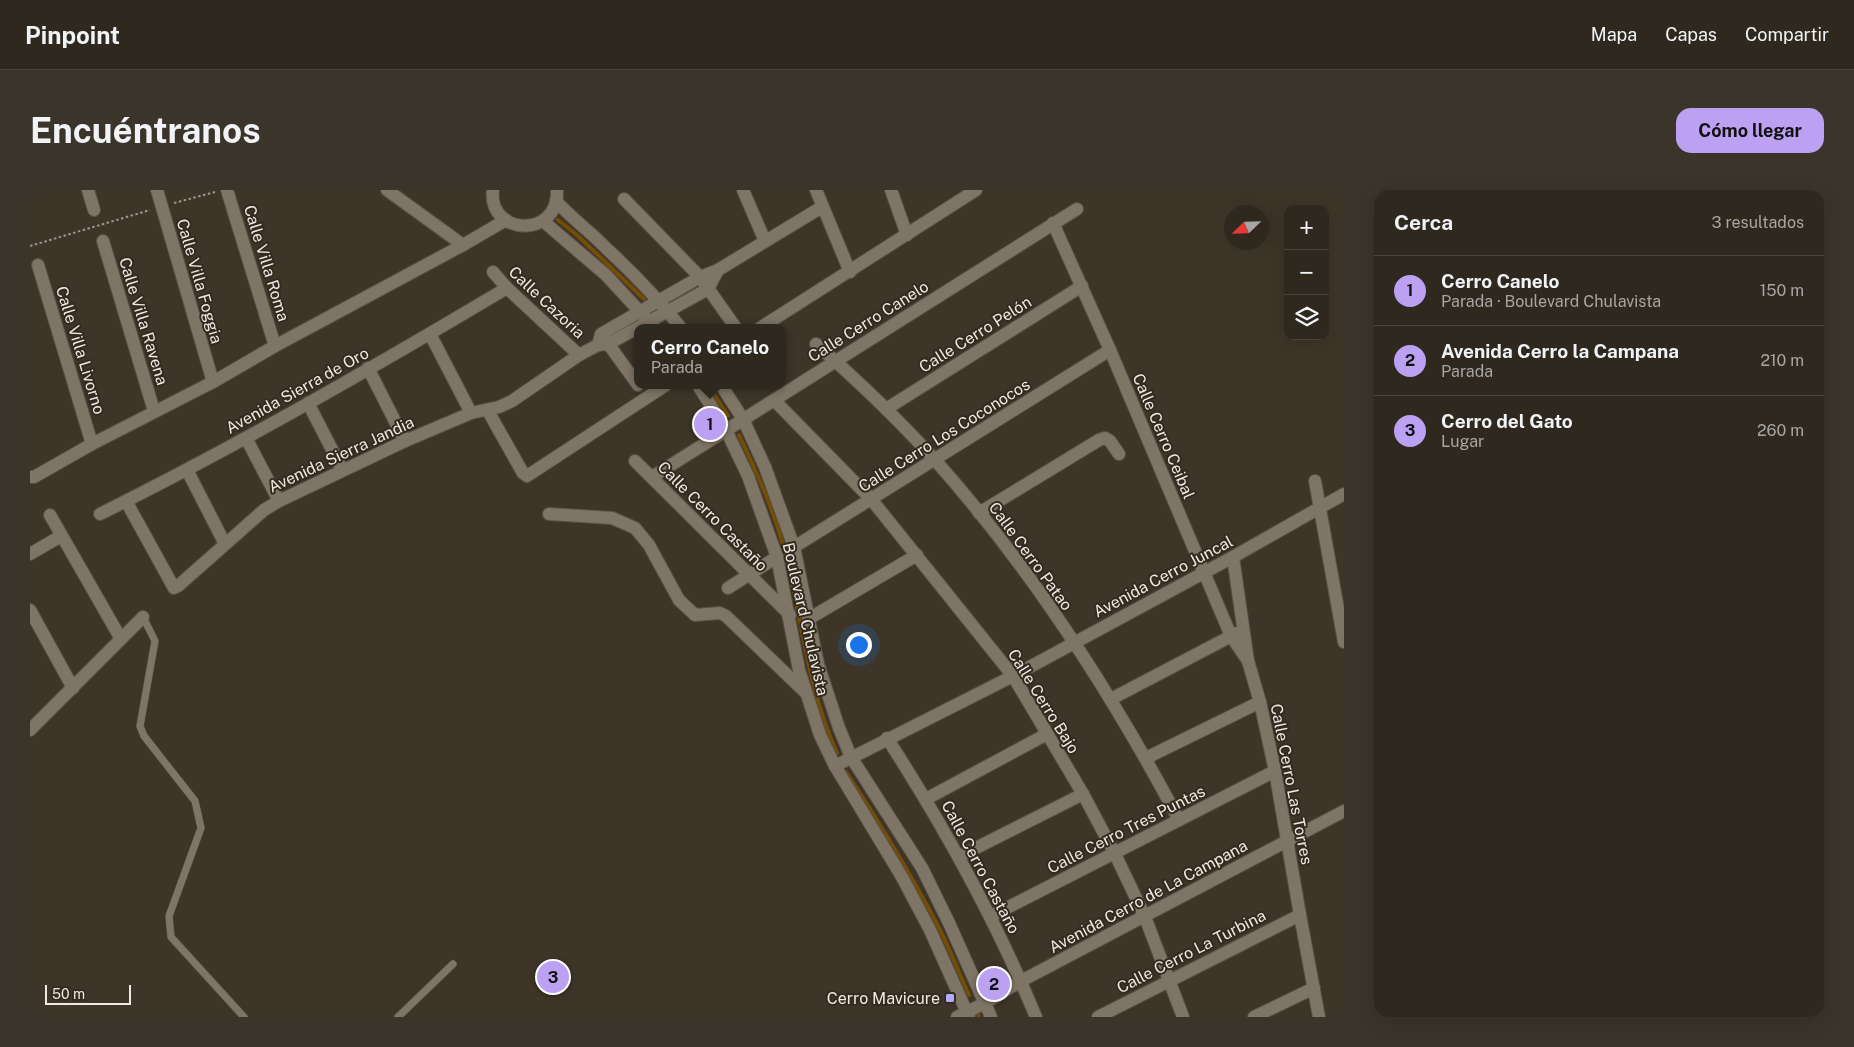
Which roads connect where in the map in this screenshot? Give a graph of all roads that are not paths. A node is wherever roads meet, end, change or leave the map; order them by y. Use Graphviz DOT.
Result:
graph roads {
  1 [pos="88,190"];
  2 [pos="157,190"];
  3 [pos="227,190"];
  4 [pos="387,190"];
  5 [pos="493,190"];
  6 [pos="743,190"];
  7 [pos="816,190"];
  8 [pos="890,190"];
  9 [pos="970,192"];
  10 [pos="556,196"];
  11 [pos="624,199"];
  12 [pos="822,207"];
  13 [pos="1077,209"];
  14 [pos="94,210"];
  15 [pos="506,220"];
  16 [pos="542,221"];
  17 [pos="1054,222"];
  18 [pos="907,234"];
  19 [pos="103,241"];
  20 [pos="765,241"];
  21 [pos="463,245"];
  22 [pos="38,265"];
  23 [pos="718,270"];
  24 [pos="493,272"];
  25 [pos="850,272"];
  26 [pos="700,277"];
  27 [pos="1082,286"];
  28 [pos="507,288"];
  29 [pos="708,289"];
  30 [pos="658,301"];
  31 [pos="640,311"];
  32 [pos="668,311"];
  33 [pos="652,324"];
  34 [pos="678,324"];
  35 [pos="733,324"];
  36 [pos="766,324"];
  37 [pos="634,330"];
  38 [pos="430,334"];
  39 [pos="602,341"];
  40 [pos="816,344"];
  41 [pos="275,346"];
  42 [pos="1110,350"];
  43 [pos="580,355"];
  44 [pos="835,361"];
  45 [pos="368,368"];
  46 [pos="634,380"];
  47 [pos="213,382"];
  48 [pos="641,389"];
  49 [pos="660,389"];
  50 [pos="700,389"];
  51 [pos="724,389"];
  52 [pos="647,398"];
  53 [pos="774,400"];
  54 [pos="308,402"];
  55 [pos="886,409"];
  56 [pos="154,411"];
  57 [pos="488,411"];
  58 [pos="470,414"];
  59 [pos="743,419"];
  60 [pos="726,430"];
  61 [pos="246,438"];
  62 [pos="405,441"];
  63 [pos="92,444"];
  64 [pos="1119,454"];
  65 [pos="935,459"];
  66 [pos="635,461"];
  67 [pos="342,469"];
  68 [pos="187,470"];
  69 [pos="30,477"];
  70 [pos="652,477"];
  71 [pos="1315,481"];
  72 [pos="1344,494"];
  73 [pos="871,499"];
  74 [pos="126,501"];
  75 [pos="279,501"];
  76 [pos="1319,509"];
  77 [pos="979,513"];
  78 [pos="100,514"];
  79 [pos="549,514"];
  80 [pos="50,515"];
  81 [pos="61,536"];
  82 [pos="225,544"];
  83 [pos="794,547"];
  84 [pos="30,554"];
  85 [pos="917,555"];
  86 [pos="777,557"];
  87 [pos="1233,557"];
  88 [pos="1203,572"];
  89 [pos="749,576"];
  90 [pos="728,588"];
  91 [pos="30,610"];
  92 [pos="790,615"];
  93 [pos="143,616"];
  94 [pos="810,618"];
  95 [pos="1243,630"];
  96 [pos="1231,636"];
  97 [pos="121,639"];
  98 [pos="1344,642"];
  99 [pos="1073,643"];
  100 [pos="1248,661"];
  101 [pos="1013,676"];
  102 [pos="72,688"];
  103 [pos="806,693"];
  104 [pos="1111,700"];
  105 [pos="1260,702"];
  106 [pos="30,730"];
  107 [pos="1047,734"];
  108 [pos="887,738"];
  109 [pos="851,757"];
  110 [pos="1146,758"];
  111 [pos="835,766"];
  112 [pos="1275,771"];
  113 [pos="1083,794"];
  114 [pos="926,799"];
  115 [pos="1344,811"];
  116 [pos="1180,820"];
  117 [pos="1288,840"];
  118 [pos="1115,854"];
  119 [pos="960,856"];
  120 [pos="1300,915"];
  121 [pos="991,916"];
  122 [pos="1145,917"];
  123 [pos="453,964"];
  124 [pos="1021,981"];
  125 [pos="1169,981"];
  126 [pos="1314,988"];
  127 [pos="985,1003"];
  128 [pos="964,1015"];
  129 [pos="244,1017"];
  130 [pos="398,1017"];
  131 [pos="991,1017"];
  132 [pos="1036,1017"];
  133 [pos="1098,1017"];
  134 [pos="1183,1017"];
  135 [pos="1254,1017"];
  136 [pos="1319,1017"];
  1 -- 14 [label="street"];
  2 -- 47 [label="street, Calle Villa Foggia"];
  3 -- 41 [label="street, Calle Villa Roma"];
  4 -- 21 [label="street"];
  5 -- 15 [label="street"];
  6 -- 20 [label="street"];
  7 -- 12 [label="street"];
  8 -- 18 [label="street"];
  9 -- 18 [label="street"];
  10 -- 16 [label="street"];
  10 -- 30 [label="street"];
  11 -- 26 [label="street"];
  12 -- 20 [label="street"];
  12 -- 25 [label="street"];
  13 -- 17 [label="street, Calle Cerro Canelo"];
  15 -- 16 [label="street"];
  15 -- 21 [label="street"];
  16 -- 31 [label="street"];
  17 -- 27 [label="street, Calle Cerro Ceibal"];
  17 -- 44 [label="street, Calle Cerro Canelo"];
  18 -- 25 [label="street"];
  19 -- 56 [label="street, Calle Villa Ravena"];
  20 -- 23 [label="street"];
  21 -- 41 [label="street"];
  22 -- 63 [label="street, Calle Villa Livorno"];
  23 -- 26 [label="street"];
  23 -- 29 [label="street"];
  24 -- 28 [label="street, Calle Cazoria"];
  25 -- 36 [label="street"];
  26 -- 29 [label="street"];
  26 -- 30 [label="street"];
  27 -- 42 [label="street, Calle Cerro Ceibal"];
  27 -- 55 [label="street, Calle Cerro Pelón"];
  28 -- 38 [label="street, Avenida Sierra de Oro"];
  28 -- 43 [label="street, Calle Cazoria"];
  29 -- 32 [label="street"];
  29 -- 35 [label="street"];
  30 -- 31 [label="street"];
  30 -- 32 [label="street"];
  31 -- 33 [label="street"];
  31 -- 39 [label="street"];
  32 -- 33 [label="street"];
  32 -- 34 [label="street"];
  37 -- 39 [label="street"];
  38 -- 45 [label="street, Avenida Sierra de Oro"];
  38 -- 58 [label="street"];
  39 -- 43 [label="street, Avenida Sierra Jandia"];
  39 -- 46 [label="street"];
  40 -- 44 [label="street, Calle Cerro Patao"];
  41 -- 47 [label="street"];
  42 -- 65 [label="street, Calle Cerro Los Coconocos"];
  42 -- 88 [label="street, Calle Cerro Ceibal"];
  43 -- 57 [label="street, Avenida Sierra Jandia"];
  44 -- 53 [label="street, Calle Cerro Canelo"];
  44 -- 55 [label="street, Calle Cerro Patao"];
  45 -- 54 [label="street, Avenida Sierra de Oro"];
  45 -- 62 [label="street"];
  47 -- 56 [label="street"];
  48 -- 52 [label="street"];
  49 -- 52 [label="street"];
  50 -- 60 [label="street, Boulevard Chulavista"];
  51 -- 59 [label="street, Boulevard Chulavista"];
  52 -- 57 [label="street"];
  53 -- 59 [label="street, Calle Cerro Canelo"];
  53 -- 73 [label="street, Calle Cerro Bajo"];
  54 -- 61 [label="street, Avenida Sierra de Oro"];
  54 -- 67 [label="street"];
  55 -- 65 [label="street, Calle Cerro Patao"];
  56 -- 63 [label="street"];
  57 -- 58 [label="street, Avenida Sierra Jandia"];
  58 -- 62 [label="street, Avenida Sierra Jandia"];
  59 -- 60 [label="street, Calle Cerro Canelo"];
  59 -- 83 [label="street, Boulevard Chulavista"];
  60 -- 70 [label="street, Calle Cerro Canelo"];
  60 -- 86 [label="street, Boulevard Chulavista"];
  61 -- 68 [label="street, Avenida Sierra de Oro"];
  61 -- 75 [label="street"];
  62 -- 67 [label="street, Avenida Sierra Jandia"];
  63 -- 69 [label="street"];
  64 -- 77 [label="street"];
  65 -- 73 [label="street, Calle Cerro Los Coconocos"];
  65 -- 77 [label="street, Calle Cerro Patao"];
  66 -- 70 [label="street, Calle Cerro Castaño"];
  67 -- 75 [label="street, Avenida Sierra Jandia"];
  68 -- 74 [label="street, Avenida Sierra de Oro"];
  68 -- 82 [label="street"];
  70 -- 89 [label="street, Calle Cerro Castaño"];
  71 -- 76 [label="street"];
  72 -- 76 [label="street, Avenida Cerro Juncal"];
  73 -- 83 [label="street, Calle Cerro Los Coconocos"];
  73 -- 85 [label="street, Calle Cerro Bajo"];
  74 -- 78 [label="street, Avenida Sierra de Oro"];
  74 -- 82 [label="street, Avenida Sierra Jandia"];
  75 -- 82 [label="street, Avenida Sierra Jandia"];
  76 -- 87 [label="street, Avenida Cerro Juncal"];
  76 -- 98 [label="street"];
  77 -- 99 [label="street, Calle Cerro Patao"];
  79 -- 103 [label="street"];
  80 -- 81 [label="street"];
  81 -- 84 [label="street"];
  81 -- 97 [label="street"];
  83 -- 94 [label="street, Boulevard Chulavista"];
  85 -- 94 [label="street"];
  85 -- 101 [label="street, Calle Cerro Bajo"];
  86 -- 89 [label="street"];
  86 -- 92 [label="street, Boulevard Chulavista"];
  87 -- 88 [label="street, Avenida Cerro Juncal"];
  87 -- 95 [label="street, Calle Cerro Las Torres"];
  88 -- 96 [label="street, Calle Cerro Ceibal"];
  88 -- 99 [label="street, Avenida Cerro Juncal"];
  89 -- 90 [label="street"];
  89 -- 92 [label="street, Calle Cerro Castaño"];
  91 -- 102 [label="street"];
  92 -- 103 [label="street, Boulevard Chulavista"];
  93 -- 97 [label="street"];
  93 -- 129 [label="lane"];
  94 -- 109 [label="street, Boulevard Chulavista"];
  95 -- 96 [label="street"];
  95 -- 100 [label="street, Calle Cerro Las Torres"];
  96 -- 100 [label="street, Calle Cerro Ceibal"];
  96 -- 104 [label="street"];
  97 -- 102 [label="street"];
  99 -- 101 [label="street, Avenida Cerro Juncal"];
  99 -- 104 [label="street, Calle Cerro Patao"];
  100 -- 105 [label="street, Calle Cerro Las Torres"];
  101 -- 107 [label="street, Calle Cerro Bajo"];
  101 -- 108 [label="street, Avenida Cerro Juncal"];
  102 -- 106 [label="street"];
  103 -- 111 [label="street, Boulevard Chulavista"];
  104 -- 110 [label="street, Calle Cerro Patao"];
  105 -- 110 [label="street"];
  105 -- 112 [label="street, Calle Cerro Las Torres"];
  107 -- 113 [label="street, Calle Cerro Bajo"];
  107 -- 114 [label="street"];
  108 -- 109 [label="street, Avenida Cerro Juncal"];
  108 -- 114 [label="street, Calle Cerro Castaño"];
  109 -- 111 [label="street, Avenida Cerro Juncal"];
  109 -- 127 [label="street, Boulevard Chulavista"];
  110 -- 116 [label="street, Calle Cerro Patao"];
  111 -- 128 [label="street, Boulevard Chulavista"];
  112 -- 116 [label="street, Calle Cerro Tres Puntas"];
  112 -- 117 [label="street, Calle Cerro Las Torres"];
  113 -- 118 [label="street, Calle Cerro Bajo"];
  113 -- 119 [label="street"];
  114 -- 119 [label="street, Calle Cerro Castaño"];
  115 -- 117 [label="street, Avenida Cerro de La Campana"];
  116 -- 118 [label="street, Calle Cerro Tres Puntas"];
  117 -- 120 [label="street, Calle Cerro Las Torres"];
  117 -- 122 [label="street, Avenida Cerro de La Campana"];
  118 -- 121 [label="street, Calle Cerro Tres Puntas"];
  118 -- 122 [label="street, Calle Cerro Bajo"];
  119 -- 121 [label="street, Calle Cerro Castaño"];
  120 -- 125 [label="street, Calle Cerro La Turbina"];
  120 -- 126 [label="street, Calle Cerro Las Torres"];
  121 -- 124 [label="street, Calle Cerro Castaño"];
  122 -- 124 [label="street, Avenida Cerro de La Campana"];
  122 -- 125 [label="street, Calle Cerro Bajo"];
  123 -- 130 [label="lane"];
  124 -- 127 [label="street, Avenida Cerro de La Campana"];
  124 -- 132 [label="street, Calle Cerro Castaño"];
  125 -- 133 [label="street, Calle Cerro La Turbina"];
  125 -- 134 [label="street, Calle Cerro Bajo"];
  126 -- 135 [label="street"];
  126 -- 136 [label="street, Calle Cerro Las Torres"];
  127 -- 128 [label="street, Avenida Cerro de La Campana"];
  127 -- 131 [label="street, Boulevard Chulavista"];
}
